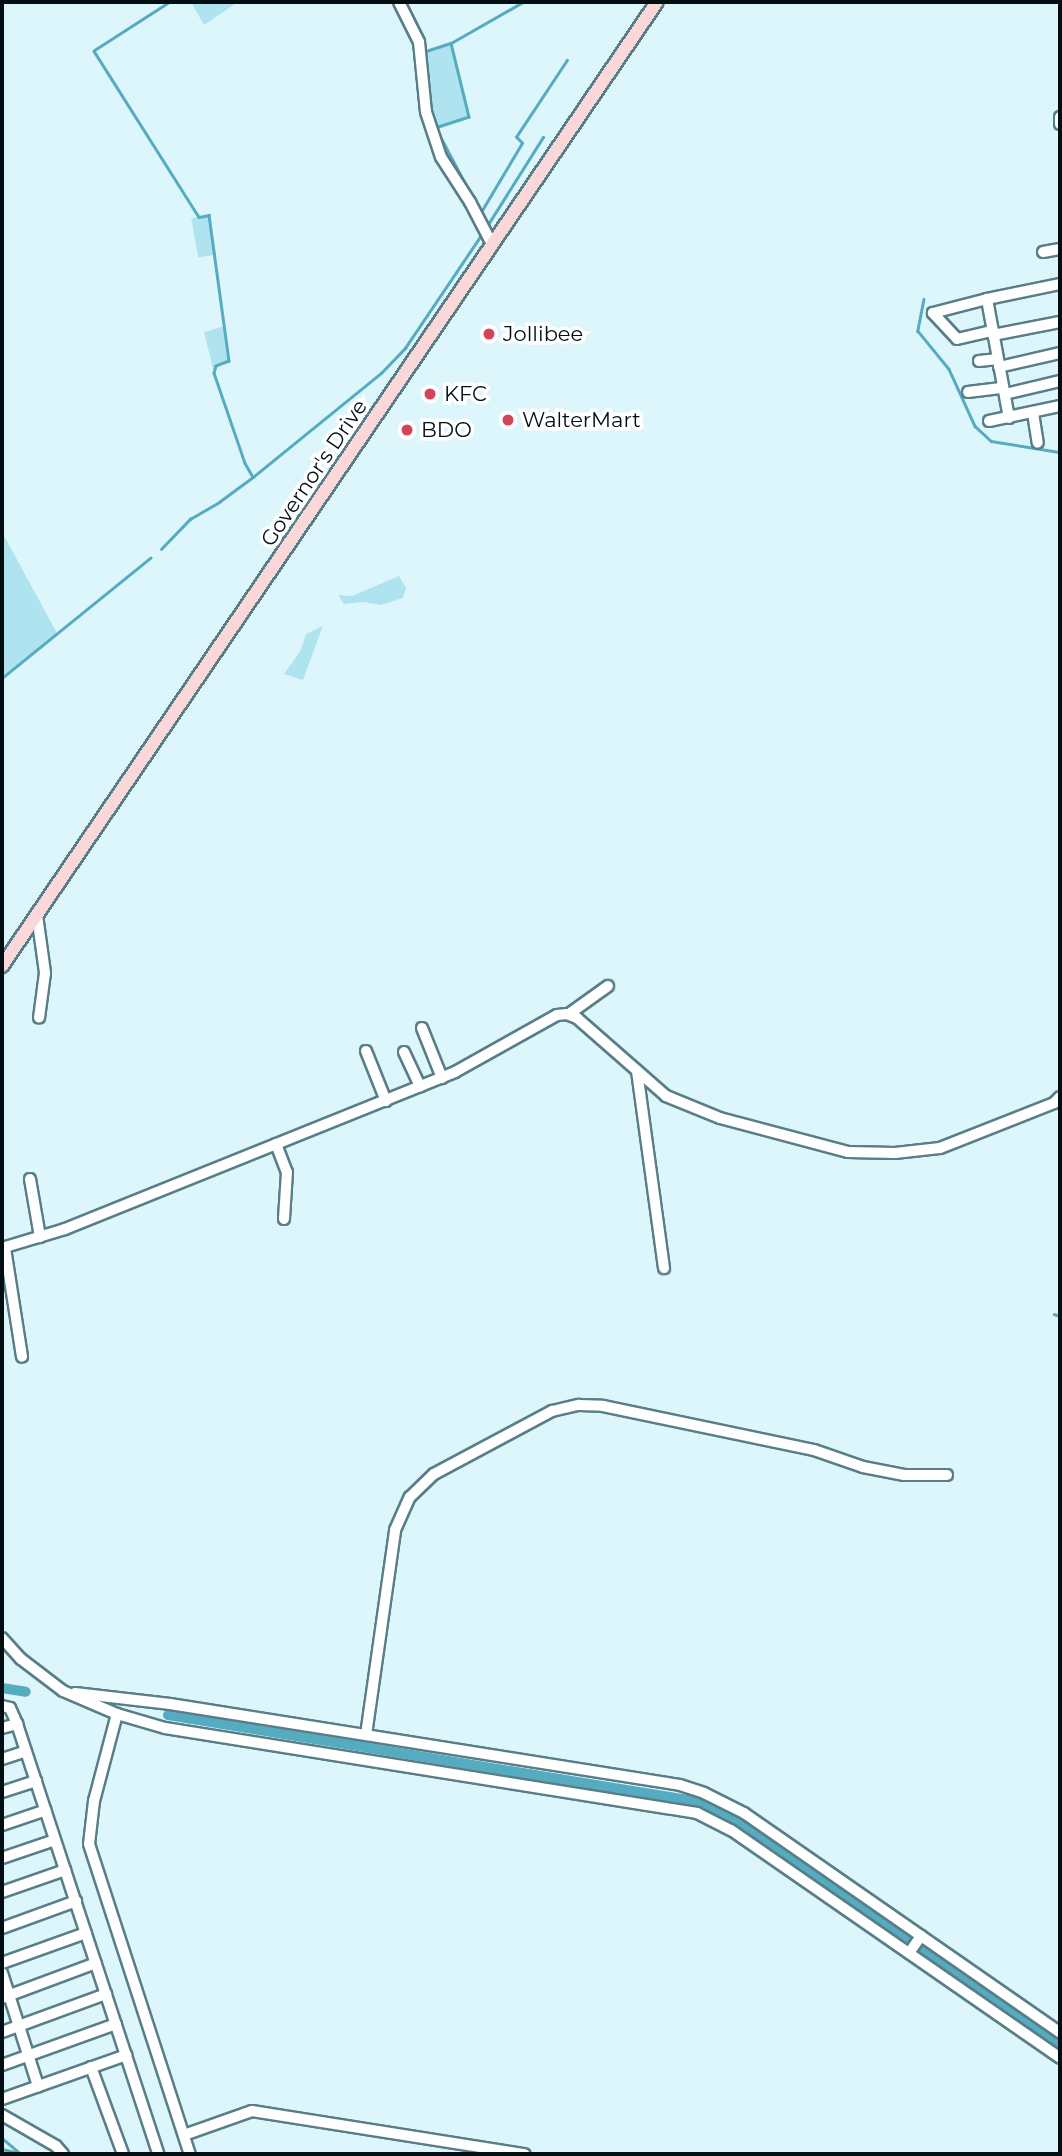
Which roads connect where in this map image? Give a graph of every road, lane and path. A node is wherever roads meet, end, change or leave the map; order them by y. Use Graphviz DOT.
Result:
graph roads {
  1 [pos="399,2"];
  2 [pos="657,2"];
  3 [pos="1060,117"];
  4 [pos="1060,124"];
  5 [pos="492,244"];
  6 [pos="1060,249"];
  7 [pos="1043,252"];
  8 [pos="1060,284"];
  9 [pos="987,299"];
  10 [pos="1060,322"];
  11 [pos="993,333"];
  12 [pos="1060,353"];
  13 [pos="979,361"];
  14 [pos="999,363"];
  15 [pos="1060,381"];
  16 [pos="1004,391"];
  17 [pos="968,392"];
  18 [pos="1060,407"];
  19 [pos="1033,413"];
  20 [pos="1009,418"];
  21 [pos="989,421"];
  22 [pos="1038,443"];
  23 [pos="37,915"];
  24 [pos="2,966"];
  25 [pos="608,986"];
  26 [pos="569,1014"];
  27 [pos="39,1018"];
  28 [pos="422,1028"];
  29 [pos="366,1051"];
  30 [pos="404,1052"];
  31 [pos="637,1071"];
  32 [pos="442,1078"];
  33 [pos="420,1087"];
  34 [pos="1060,1097"];
  35 [pos="386,1101"];
  36 [pos="276,1144"];
  37 [pos="30,1179"];
  38 [pos="284,1219"];
  39 [pos="40,1237"];
  40 [pos="3,1248"];
  41 [pos="664,1268"];
  42 [pos="22,1357"];
  43 [pos="947,1475"];
  44 [pos="2,1638"];
  45 [pos="63,1691"];
  46 [pos="2,1706"];
  47 [pos="117,1714"];
  48 [pos="17,1724"];
  49 [pos="2,1728"];
  50 [pos="366,1735"];
  51 [pos="26,1751"];
  52 [pos="2,1759"];
  53 [pos="36,1781"];
  54 [pos="2,1792"];
  55 [pos="46,1810"];
  56 [pos="2,1825"];
  57 [pos="55,1840"];
  58 [pos="2,1858"];
  59 [pos="65,1870"];
  60 [pos="2,1892"];
  61 [pos="76,1901"];
  62 [pos="2,1928"];
  63 [pos="86,1933"];
  64 [pos="921,1936"];
  65 [pos="909,1954"];
  66 [pos="2,1963"];
  67 [pos="96,1963"];
  68 [pos="2,1973"];
  69 [pos="106,1994"];
  70 [pos="5,1997"];
  71 [pos="116,2024"];
  72 [pos="19,2026"];
  73 [pos="2,2032"];
  74 [pos="1060,2033"];
  75 [pos="28,2055"];
  76 [pos="126,2055"];
  77 [pos="1060,2058"];
  78 [pos="2,2065"];
  79 [pos="91,2067"];
  80 [pos="38,2086"];
  81 [pos="2,2099"];
  82 [pos="2,2115"];
  83 [pos="184,2134"];
  84 [pos="63,2154"];
  85 [pos="123,2154"];
  86 [pos="157,2154"];
  87 [pos="190,2154"];
  88 [pos="526,2154"];
  1 -- 5 [label="street"];
  2 -- 5 [label="main road, Governor's Drive"];
  3 -- 4 [label="street"];
  5 -- 23 [label="main road, Governor's Drive"];
  6 -- 7 [label="street"];
  8 -- 9 [label="street"];
  9 -- 11 [label="street"];
  9 -- 11 [label="street"];
  10 -- 11 [label="street"];
  11 -- 14 [label="street"];
  12 -- 14 [label="street"];
  13 -- 14 [label="street"];
  14 -- 16 [label="street"];
  15 -- 16 [label="street"];
  16 -- 17 [label="street"];
  16 -- 20 [label="street"];
  18 -- 19 [label="street"];
  19 -- 20 [label="street"];
  19 -- 22 [label="street"];
  20 -- 21 [label="street"];
  23 -- 24 [label="main road, Governor's Drive"];
  23 -- 27 [label="street"];
  25 -- 26 [label="street"];
  26 -- 31 [label="street"];
  26 -- 32 [label="street"];
  28 -- 32 [label="street"];
  29 -- 35 [label="street"];
  30 -- 33 [label="street"];
  31 -- 34 [label="street"];
  31 -- 41 [label="street"];
  32 -- 33 [label="street"];
  33 -- 35 [label="street"];
  35 -- 36 [label="street"];
  36 -- 38 [label="street"];
  36 -- 39 [label="street"];
  37 -- 39 [label="street"];
  39 -- 40 [label="street"];
  40 -- 42 [label="street"];
  43 -- 50 [label="street"];
  44 -- 45 [label="street"];
  45 -- 47 [label="street"];
  45 -- 50 [label="street"];
  46 -- 48 [label="street"];
  47 -- 65 [label="street"];
  47 -- 83 [label="street"];
  48 -- 49 [label="street"];
  48 -- 51 [label="street"];
  50 -- 64 [label="street"];
  51 -- 52 [label="street"];
  51 -- 53 [label="street"];
  53 -- 54 [label="street"];
  53 -- 55 [label="street"];
  55 -- 56 [label="street"];
  55 -- 57 [label="street"];
  57 -- 58 [label="street"];
  57 -- 59 [label="street"];
  59 -- 60 [label="street"];
  59 -- 61 [label="street"];
  61 -- 62 [label="street"];
  61 -- 63 [label="street"];
  63 -- 66 [label="street"];
  63 -- 67 [label="street"];
  64 -- 65 [label="street"];
  64 -- 74 [label="street"];
  65 -- 77 [label="street"];
  67 -- 69 [label="street"];
  67 -- 70 [label="street"];
  68 -- 70 [label="street"];
  69 -- 71 [label="street"];
  69 -- 72 [label="street"];
  70 -- 72 [label="street"];
  71 -- 75 [label="street"];
  71 -- 76 [label="street"];
  72 -- 73 [label="street"];
  72 -- 75 [label="street"];
  75 -- 78 [label="street"];
  75 -- 80 [label="street"];
  76 -- 79 [label="street"];
  76 -- 86 [label="street"];
  79 -- 80 [label="street"];
  79 -- 85 [label="street"];
  80 -- 81 [label="street"];
  82 -- 84 [label="street"];
  83 -- 87 [label="street"];
  83 -- 88 [label="street"];
}
